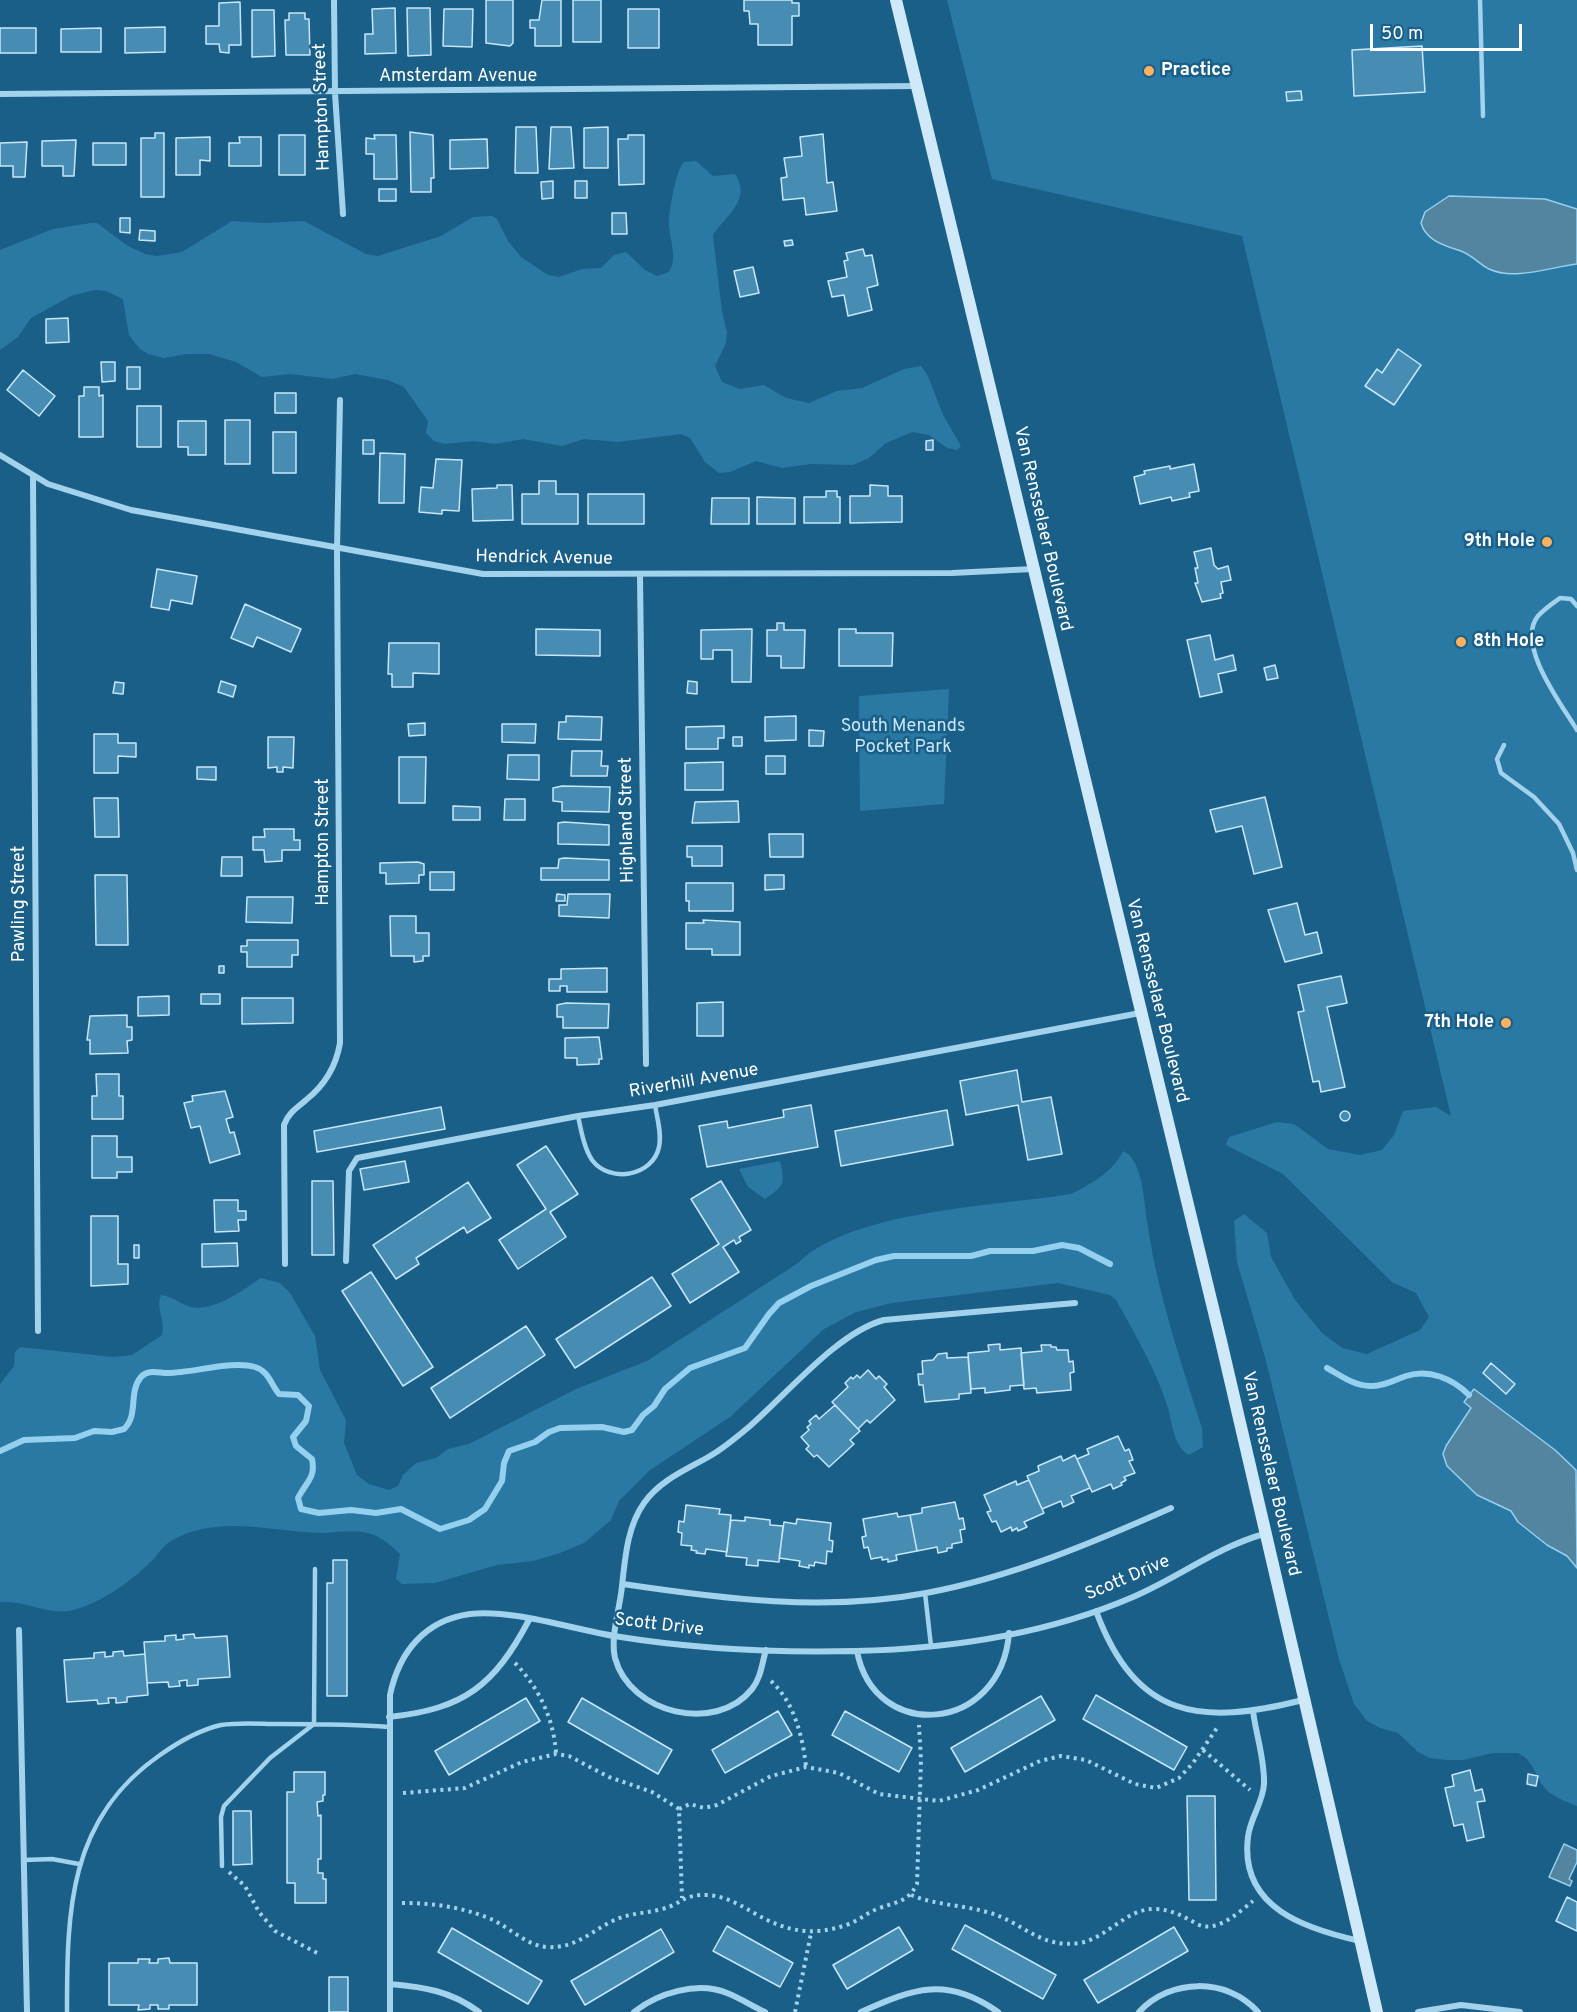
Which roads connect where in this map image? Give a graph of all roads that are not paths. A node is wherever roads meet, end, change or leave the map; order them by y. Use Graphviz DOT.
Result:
graph roads {
  1 [pos="334,0"];
  2 [pos="896,0"];
  3 [pos="1480,0"];
  4 [pos="917,86"];
  5 [pos="335,93"];
  6 [pos="0,94"];
  7 [pos="1484,117"];
  8 [pos="343,213"];
  9 [pos="340,400"];
  10 [pos="0,455"];
  11 [pos="33,477"];
  12 [pos="337,549"];
  13 [pos="1034,569"];
  14 [pos="640,576"];
  15 [pos="1577,606"];
  16 [pos="1577,730"];
  17 [pos="1504,745"];
  18 [pos="1577,870"];
  19 [pos="1140,1013"];
  20 [pos="646,1064"];
  21 [pos="656,1105"];
  22 [pos="578,1116"];
  23 [pos="345,1261"];
  24 [pos="285,1263"];
  25 [pos="1075,1304"];
  26 [pos="38,1330"];
  27 [pos="1172,1508"];
  28 [pos="1264,1534"];
  29 [pos="315,1569"];
  30 [pos="622,1584"];
  31 [pos="925,1593"];
  32 [pos="1096,1611"];
  33 [pos="529,1620"];
  34 [pos="19,1630"];
  35 [pos="1009,1633"];
  36 [pos="615,1636"];
  37 [pos="931,1646"];
  38 [pos="766,1650"];
  39 [pos="857,1651"];
  40 [pos="1304,1700"];
  41 [pos="1253,1711"];
  42 [pos="389,1717"];
  43 [pos="314,1724"];
  44 [pos="389,1727"];
  45 [pos="24,1860"];
  46 [pos="79,1864"];
  47 [pos="222,1866"];
  48 [pos="1360,1941"];
  49 [pos="390,1984"];
  50 [pos="27,2012"];
  51 [pos="67,2012"];
  52 [pos="390,2012"];
  53 [pos="479,2012"];
  54 [pos="634,2012"];
  55 [pos="765,2012"];
  56 [pos="861,2012"];
  57 [pos="998,2012"];
  58 [pos="1139,2012"];
  59 [pos="1258,2012"];
  60 [pos="1377,2012"];
  61 [pos="1418,2012"];
  62 [pos="1520,2012"];
  1 -- 5 [label="street, Hampton Street"];
  2 -- 4 [label="main road, Van Rensselaer Boulevard"];
  3 -- 7 [label="lane"];
  4 -- 5 [label="street, Amsterdam Avenue"];
  4 -- 13 [label="main road, Van Rensselaer Boulevard"];
  5 -- 6 [label="street, Amsterdam Avenue"];
  5 -- 8 [label="street, Hampton Street"];
  9 -- 12 [label="street, Hampton Street"];
  10 -- 11 [label="street, Hendrick Avenue"];
  11 -- 12 [label="street, Hendrick Avenue"];
  11 -- 26 [label="street, Pawling Street"];
  12 -- 14 [label="street, Hendrick Avenue"];
  12 -- 24 [label="street, Hampton Street"];
  13 -- 14 [label="street, Hendrick Avenue"];
  13 -- 19 [label="main road, Van Rensselaer Boulevard"];
  14 -- 20 [label="street, Highland Street"];
  15 -- 16 [label="lane"];
  17 -- 18 [label="lane"];
  19 -- 21 [label="street, Riverhill Avenue"];
  19 -- 28 [label="main road, Van Rensselaer Boulevard"];
  21 -- 22 [label="street, Riverhill Avenue"];
  21 -- 22 [label="lane"];
  22 -- 23 [label="street, Riverhill Avenue"];
  25 -- 30 [label="street"];
  27 -- 31 [label="street"];
  28 -- 32 [label="street, Scott Drive"];
  28 -- 40 [label="main road, Van Rensselaer Boulevard"];
  29 -- 43 [label="lane"];
  30 -- 31 [label="street"];
  30 -- 36 [label="street"];
  31 -- 37 [label="lane"];
  32 -- 35 [label="street, Scott Drive"];
  32 -- 41 [label="street"];
  33 -- 36 [label="street, Scott Drive"];
  33 -- 42 [label="street"];
  33 -- 42 [label="street, Scott Drive"];
  34 -- 45 [label="street"];
  35 -- 37 [label="street, Scott Drive"];
  35 -- 39 [label="street"];
  36 -- 38 [label="street, Scott Drive"];
  36 -- 38 [label="street"];
  37 -- 39 [label="street, Scott Drive"];
  38 -- 39 [label="street, Scott Drive"];
  40 -- 41 [label="street"];
  40 -- 48 [label="main road, Van Rensselaer Boulevard"];
  41 -- 48 [label="street"];
  42 -- 44 [label="street, Scott Drive"];
  43 -- 44 [label="lane"];
  43 -- 46 [label="lane"];
  43 -- 47 [label="lane"];
  44 -- 49 [label="street, Scott Drive"];
  45 -- 46 [label="lane"];
  45 -- 50 [label="street"];
  46 -- 51 [label="lane"];
  48 -- 60 [label="main road, Van Rensselaer Boulevard"];
  49 -- 52 [label="street, Scott Drive"];
  49 -- 53 [label="street"];
  54 -- 55 [label="street"];
  56 -- 57 [label="street"];
  58 -- 59 [label="street"];
  61 -- 62 [label="street"];
}
